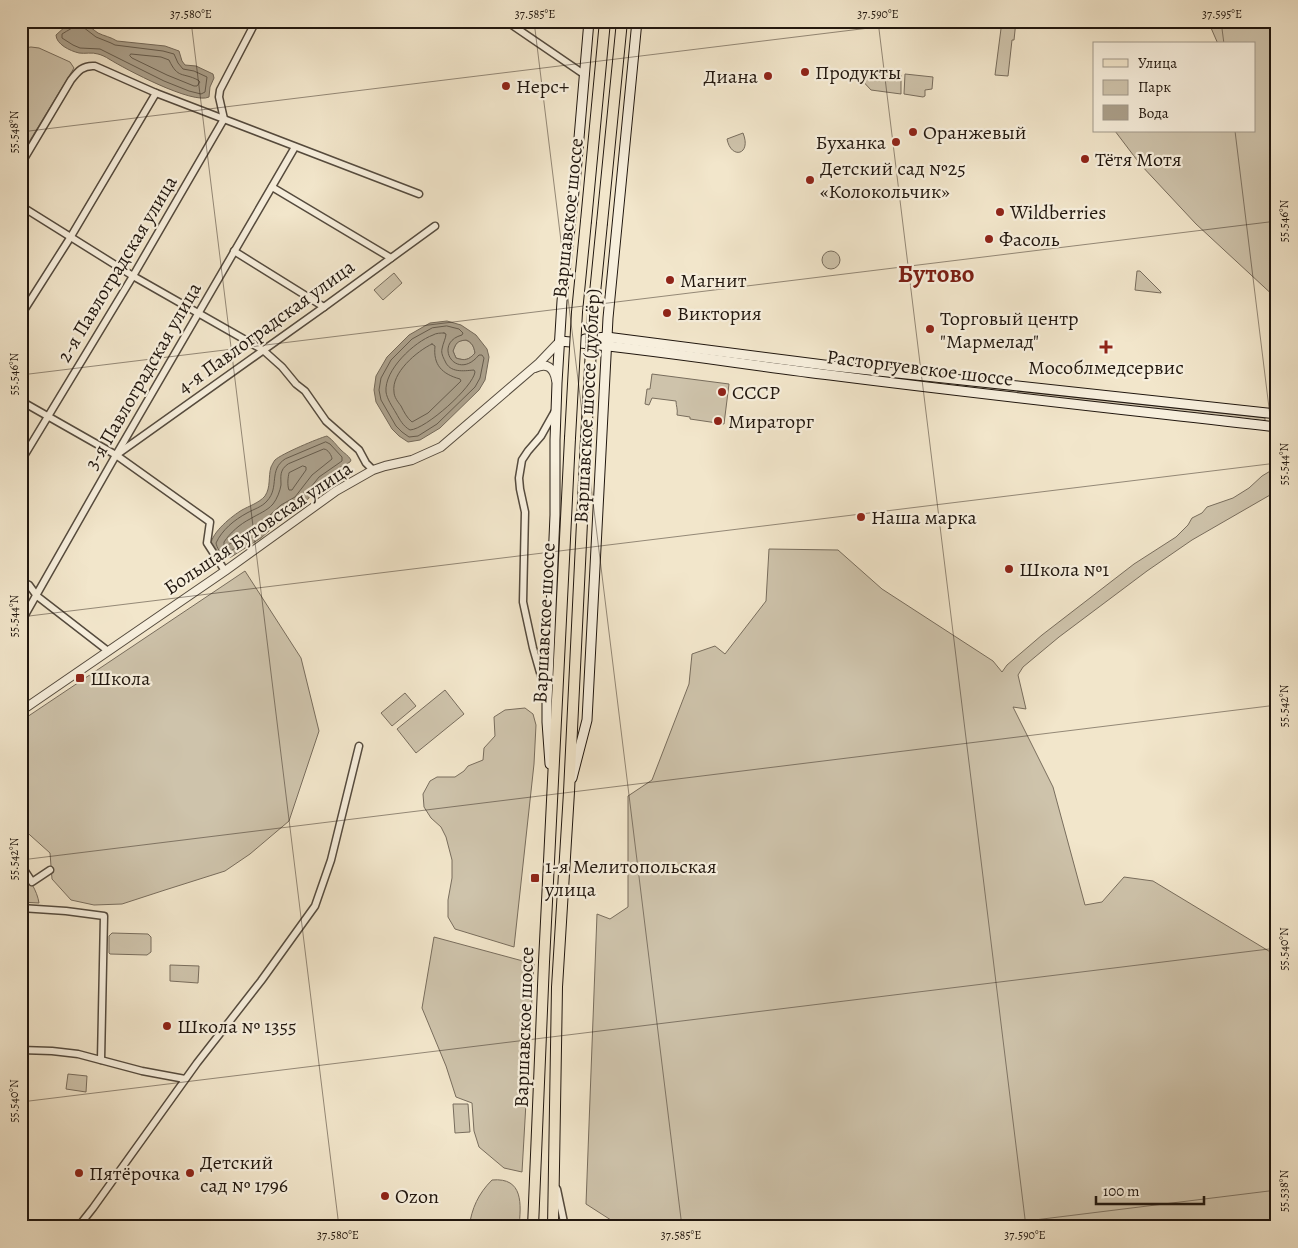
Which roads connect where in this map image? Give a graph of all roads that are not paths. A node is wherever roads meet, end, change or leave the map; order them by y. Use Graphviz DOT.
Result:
graph roads {
  1 [pos="256,21"];
  2 [pos="506,21"];
  3 [pos="590,21"];
  4 [pos="605,21"];
  5 [pos="622,21"];
  6 [pos="638,21"];
  7 [pos="585,75"];
  8 [pos="156,93"];
  9 [pos="224,120"];
  10 [pos="295,147"];
  11 [pos="21,164"];
  12 [pos="272,187"];
  13 [pos="420,194"];
  14 [pos="21,206"];
  15 [pos="435,226"];
  16 [pos="70,238"];
  17 [pos="234,251"];
  18 [pos="391,258"];
  19 [pos="133,276"];
  20 [pos="324,306"];
  21 [pos="199,313"];
  22 [pos="21,315"];
  23 [pos="560,341"];
  24 [pos="607,341"];
  25 [pos="263,350"];
  26 [pos="533,368"];
  27 [pos="557,383"];
  28 [pos="21,401"];
  29 [pos="556,407"];
  30 [pos="1277,414"];
  31 [pos="48,416"];
  32 [pos="1277,427"];
  33 [pos="116,455"];
  34 [pos="21,460"];
  35 [pos="373,470"];
  36 [pos="225,571"];
  37 [pos="21,581"];
  38 [pos="37,596"];
  39 [pos="21,622"];
  40 [pos="108,651"];
  41 [pos="547,701"];
  42 [pos="21,711"];
  43 [pos="359,746"];
  44 [pos="552,792"];
  45 [pos="569,792"];
  46 [pos="21,866"];
  47 [pos="50,870"];
  48 [pos="21,908"];
  49 [pos="21,1050"];
  50 [pos="101,1060"];
  51 [pos="185,1079"];
  52 [pos="554,1174"];
  53 [pos="78,1227"];
  54 [pos="533,1227"];
  55 [pos="553,1227"];
  56 [pos="566,1227"];
  1 -- 9 [label="street"];
  2 -- 7 [label="street"];
  3 -- 7 [label="main road, Варшавское шоссе (дублёр)"];
  4 -- 44 [label="main road, Варшавское шоссе, bridge"];
  5 -- 45 [label="main road, Варшавское шоссе, bridge"];
  6 -- 24 [label="main road, Варшавское шоссе (дублёр)"];
  7 -- 23 [label="main road, Варшавское шоссе (дублёр)"];
  8 -- 9 [label="street"];
  8 -- 11 [label="street"];
  8 -- 16 [label="street"];
  9 -- 10 [label="street"];
  9 -- 19 [label="street, 2-я Павлоградская улица"];
  10 -- 12 [label="street, 3-я Павлоградская улица"];
  10 -- 13 [label="street"];
  12 -- 17 [label="street, 3-я Павлоградская улица"];
  12 -- 18 [label="street"];
  14 -- 16 [label="street"];
  15 -- 18 [label="street, 4-я Павлоградская улица"];
  16 -- 19 [label="street"];
  16 -- 22 [label="street"];
  17 -- 20 [label="street"];
  17 -- 21 [label="street, 3-я Павлоградская улица"];
  18 -- 20 [label="street, 4-я Павлоградская улица"];
  19 -- 21 [label="street"];
  19 -- 31 [label="street, 2-я Павлоградская улица"];
  20 -- 25 [label="street, 4-я Павлоградская улица"];
  21 -- 25 [label="street"];
  21 -- 33 [label="street, 3-я Павлоградская улица"];
  23 -- 24 [label="main road"];
  23 -- 26 [label="street, Большая Бутовская улица"];
  23 -- 27 [label="main road, Варшавское шоссе (дублёр)"];
  24 -- 30 [label="main road, Расторгуевское шоссе"];
  24 -- 32 [label="main road, Расторгуевское шоссе"];
  24 -- 45 [label="main road, Варшавское шоссе (дублёр)"];
  25 -- 33 [label="street, 4-я Павлоградская улица"];
  25 -- 35 [label="street"];
  26 -- 27 [label="street"];
  26 -- 35 [label="street, Большая Бутовская улица"];
  27 -- 29 [label="main road, Варшавское шоссе (дублёр)"];
  28 -- 31 [label="street"];
  29 -- 41 [label="main road, Варшавское шоссе (дублёр)"];
  29 -- 41 [label="street"];
  31 -- 33 [label="street"];
  31 -- 34 [label="street, 2-я Павлоградская улица"];
  33 -- 36 [label="street"];
  33 -- 38 [label="street, 3-я Павлоградская улица"];
  35 -- 36 [label="street, Большая Бутовская улица"];
  36 -- 40 [label="street, Большая Бутовская улица"];
  37 -- 38 [label="street"];
  38 -- 39 [label="street, 3-я Павлоградская улица"];
  38 -- 40 [label="street"];
  40 -- 42 [label="street, Большая Бутовская улица"];
  41 -- 44 [label="main road, Варшавское шоссе (дублёр)"];
  43 -- 51 [label="street"];
  44 -- 54 [label="main road, Варшавское шоссе"];
  45 -- 52 [label="main road, Варшавское шоссе"];
  46 -- 47 [label="street"];
  48 -- 50 [label="street"];
  49 -- 50 [label="street"];
  50 -- 51 [label="street"];
  51 -- 53 [label="street"];
  52 -- 55 [label="main road, Варшавское шоссе"];
  52 -- 56 [label="street"];
}
